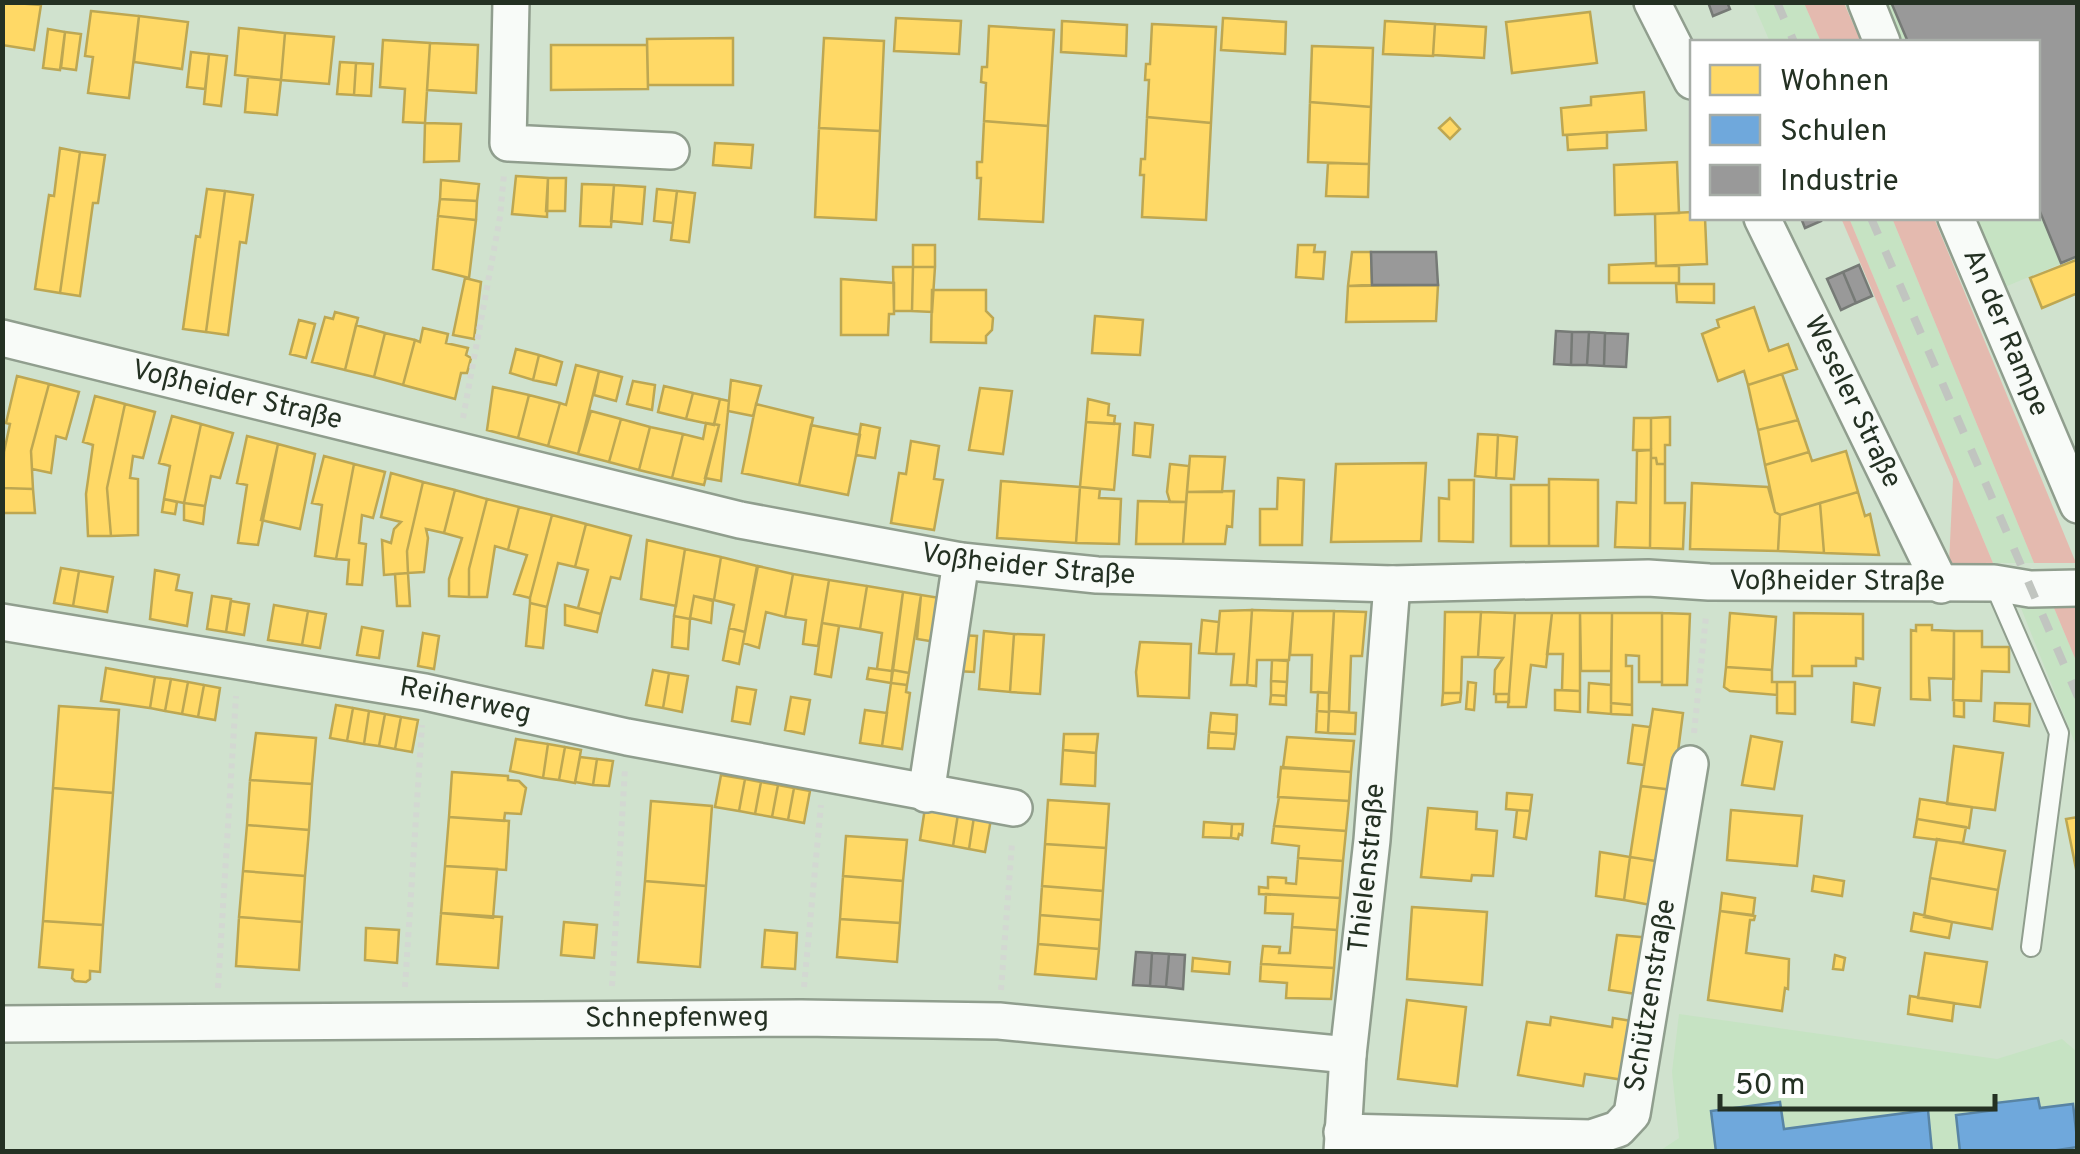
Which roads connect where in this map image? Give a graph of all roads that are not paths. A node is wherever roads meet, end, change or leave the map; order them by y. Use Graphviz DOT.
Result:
graph roads {
  1 [pos="511,2"];
  2 [pos="1652,2"];
  3 [pos="1866,2"];
  4 [pos="1881,40"];
  5 [pos="1690,77"];
  6 [pos="671,151"];
  7 [pos="1763,220"];
  8 [pos="1957,220"];
  9 [pos="2,338"];
  10 [pos="2078,505"];
  11 [pos="961,562"];
  12 [pos="1994,583"];
  13 [pos="1392,584"];
  14 [pos="1941,585"];
  15 [pos="2078,588"];
  16 [pos="2,622"];
  17 [pos="1690,764"];
  18 [pos="926,794"];
  19 [pos="1014,808"];
  20 [pos="2030,947"];
  21 [pos="2,1024"];
  22 [pos="1348,1054"];
  23 [pos="1342,1142"];
  1 -- 6 [label="street"];
  2 -- 5 [label="street"];
  3 -- 4 [label="street"];
  7 -- 14 [label="street, Weseler Straße"];
  8 -- 10 [label="street, An der Rampe"];
  9 -- 11 [label="street, Voßheider Straße"];
  11 -- 13 [label="street, Voßheider Straße"];
  11 -- 18 [label="street"];
  12 -- 14 [label="street, Voßheider Straße"];
  12 -- 15 [label="street, Voßheider Straße"];
  12 -- 20 [label="lane"];
  13 -- 14 [label="street, Voßheider Straße"];
  13 -- 22 [label="street, Thielenstraße"];
  16 -- 18 [label="street, Reiherweg"];
  17 -- 23 [label="street, Schützenstraße"];
  18 -- 19 [label="street, Reiherweg"];
  21 -- 22 [label="street, Schnepfenweg"];
  22 -- 23 [label="street, Thielenstraße"];
}
